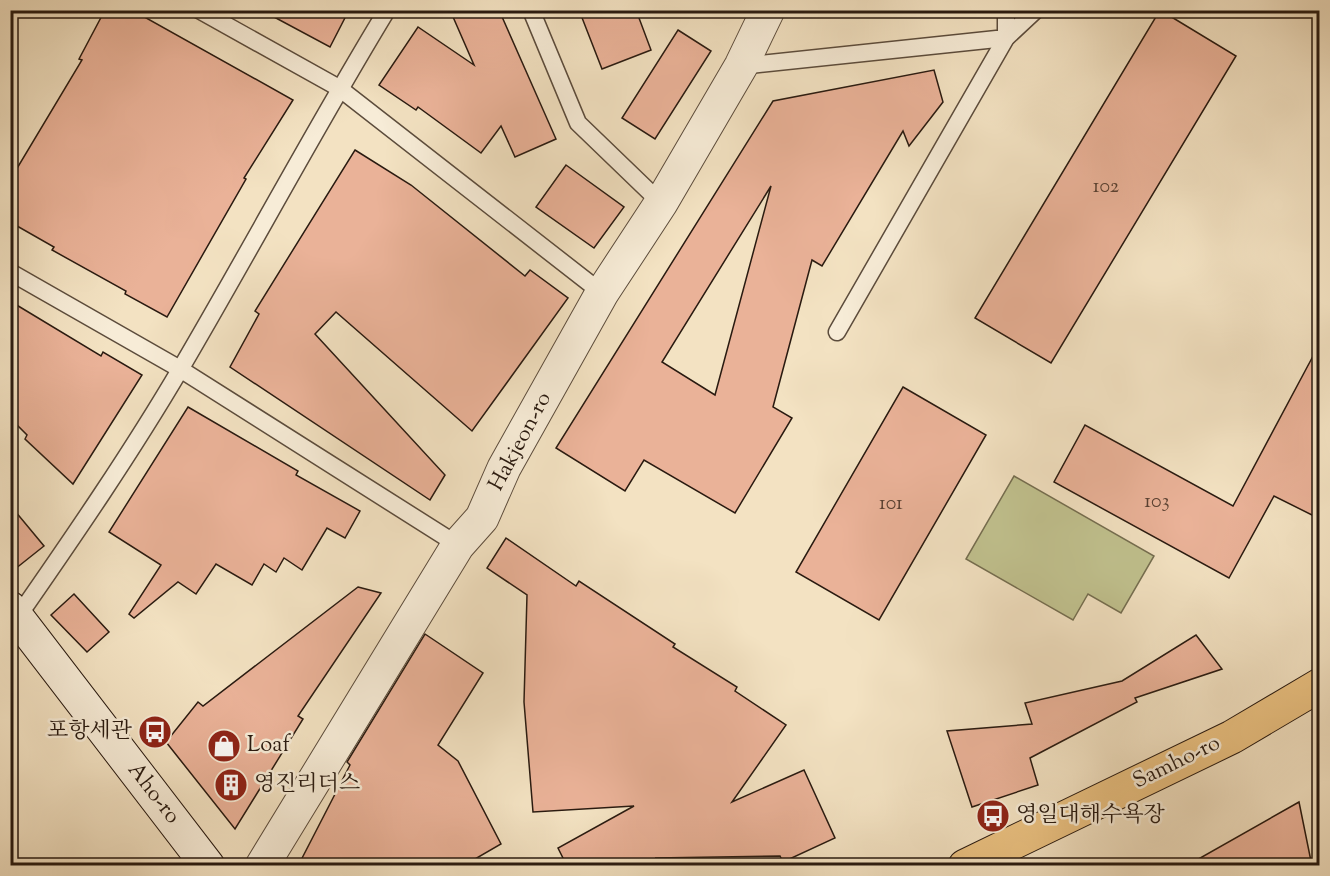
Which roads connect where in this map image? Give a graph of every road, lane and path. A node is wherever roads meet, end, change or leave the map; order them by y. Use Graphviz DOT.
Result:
graph roads {
  1 [pos="199,10"];
  2 [pos="387,10"];
  3 [pos="531,10"];
  4 [pos="1006,10"];
  5 [pos="1036,10"];
  6 [pos="767,11"];
  7 [pos="1006,38"];
  8 [pos="741,66"];
  9 [pos="339,88"];
  10 [pos="660,203"];
  11 [pos="10,272"];
  12 [pos="602,293"];
  13 [pos="837,332"];
  14 [pos="180,369"];
  15 [pos="458,546"];
  16 [pos="14,613"];
  17 [pos="1320,685"];
  18 [pos="208,866"];
  19 [pos="262,866"];
  20 [pos="965,866"];
  1 -- 9 [label="lane"];
  2 -- 9 [label="lane"];
  3 -- 10 [label="lane"];
  4 -- 7 [label="lane"];
  5 -- 7 [label="lane"];
  6 -- 8 [label="street, Hakjeon-ro"];
  7 -- 8 [label="lane"];
  7 -- 13 [label="lane"];
  8 -- 10 [label="street, Hakjeon-ro"];
  9 -- 12 [label="lane"];
  9 -- 14 [label="lane"];
  10 -- 12 [label="street, Hakjeon-ro"];
  11 -- 14 [label="lane"];
  12 -- 15 [label="street, Hakjeon-ro"];
  14 -- 15 [label="lane"];
  14 -- 16 [label="lane"];
  15 -- 19 [label="street, Hakjeon-ro"];
  16 -- 18 [label="street, Aho-ro"];
  17 -- 20 [label="main road, Samho-ro"];
}
